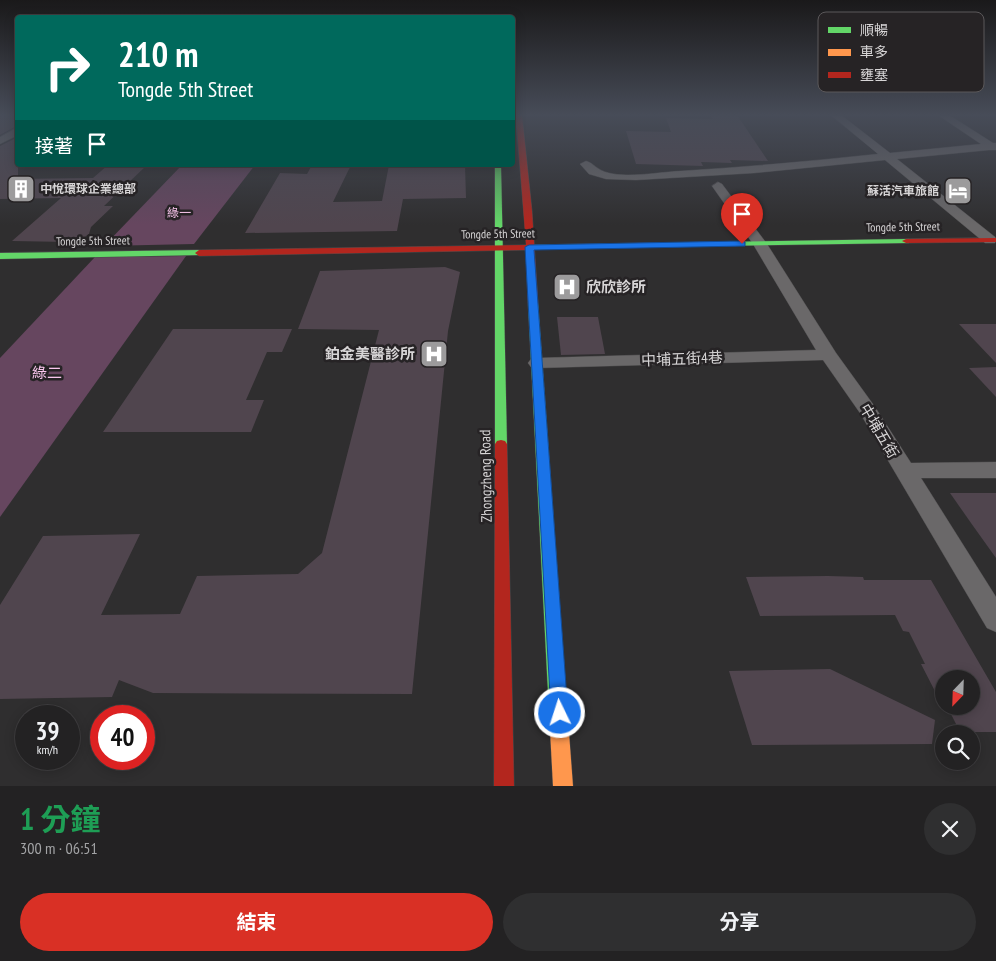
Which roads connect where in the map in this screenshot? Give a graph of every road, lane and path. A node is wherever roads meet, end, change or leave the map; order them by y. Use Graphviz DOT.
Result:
graph roads {
  1 [pos="522,152"];
  2 [pos="883,152"];
  3 [pos="939,152"];
  4 [pos="888,156"];
  5 [pos="586,164"];
  6 [pos="498,167"];
  7 [pos="718,186"];
  8 [pos="993,240"];
  9 [pos="760,244"];
  10 [pos="529,247"];
  11 [pos="498,248"];
  12 [pos="0,256"];
  13 [pos="828,355"];
  14 [pos="537,363"];
  15 [pos="996,470"];
  16 [pos="903,471"];
  17 [pos="996,620"];
  18 [pos="504,786"];
  19 [pos="563,786"];
  1 -- 10 [label="street"];
  2 -- 4 [label="street"];
  3 -- 4 [label="street"];
  4 -- 5 [label="street"];
  4 -- 8 [label="street"];
  6 -- 11 [label="street, Zhongzheng Road"];
  7 -- 9 [label="street, 中埔五街"];
  8 -- 9 [label="street, Tongde 5th Street"];
  9 -- 10 [label="street, Tongde 5th Street"];
  9 -- 13 [label="street, 中埔五街"];
  10 -- 11 [label="street, Tongde 5th Street"];
  10 -- 14 [label="street"];
  11 -- 12 [label="street, Tongde 5th Street"];
  11 -- 18 [label="street, Zhongzheng Road"];
  13 -- 14 [label="street, 中埔五街4巷"];
  13 -- 16 [label="street, 中埔五街"];
  14 -- 19 [label="street"];
  15 -- 16 [label="street"];
  16 -- 17 [label="street, 中埔五街"];
}
